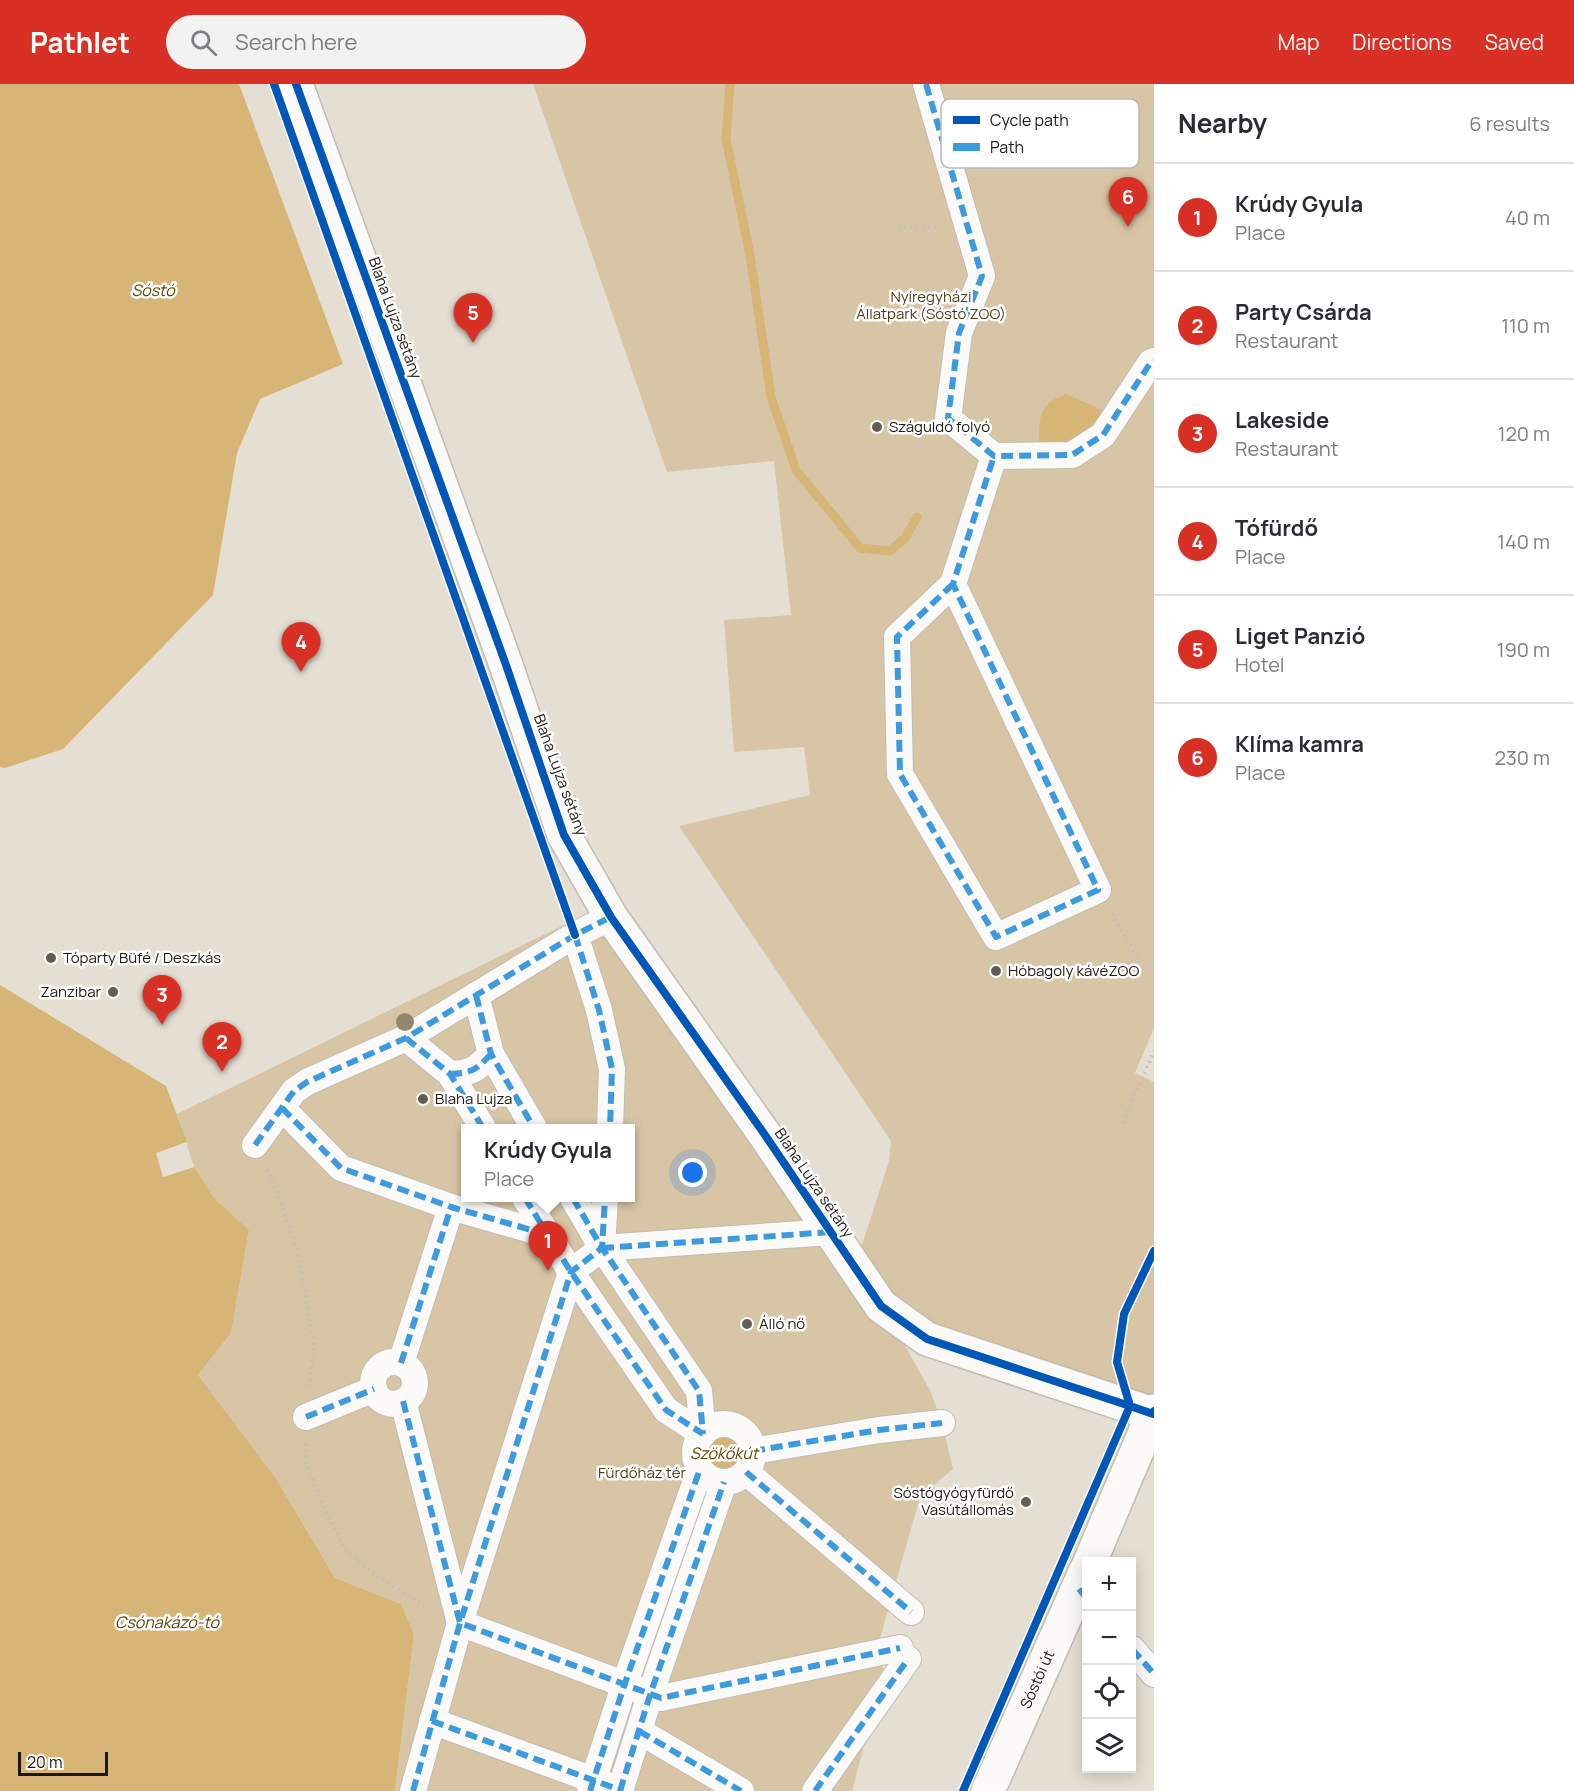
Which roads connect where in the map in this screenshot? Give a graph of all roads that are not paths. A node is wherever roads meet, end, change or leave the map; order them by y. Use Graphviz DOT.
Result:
graph roads {
  1 [pos="296,84"];
  2 [pos="926,84"];
  3 [pos="941,135"];
  4 [pos="951,168"];
  5 [pos="1154,361"];
  6 [pos="994,456"];
  7 [pos="953,584"];
  8 [pos="610,917"];
  9 [pos="575,936"];
  10 [pos="476,995"];
  11 [pos="406,1038"];
  12 [pos="491,1054"];
  13 [pos="450,1074"];
  14 [pos="282,1108"];
  15 [pos="481,1124"];
  16 [pos="532,1124"];
  17 [pos="610,1124"];
  18 [pos="255,1145"];
  19 [pos="528,1202"];
  20 [pos="576,1202"];
  21 [pos="604,1202"];
  22 [pos="452,1207"];
  23 [pos="831,1232"];
  24 [pos="549,1235"];
  25 [pos="602,1248"];
  26 [pos="571,1272"];
  27 [pos="401,1363"];
  28 [pos="374,1389"];
  29 [pos="403,1401"];
  30 [pos="1153,1412"];
  31 [pos="306,1417"];
  32 [pos="942,1423"];
  33 [pos="703,1434"];
  34 [pos="741,1468"];
  35 [pos="700,1469"];
  36 [pos="1094,1557"];
  37 [pos="1082,1587"];
  38 [pos="911,1612"];
  39 [pos="460,1623"];
  40 [pos="1136,1654"];
  41 [pos="1154,1674"];
  42 [pos="624,1686"];
  43 [pos="650,1695"];
  44 [pos="432,1720"];
  45 [pos="639,1731"];
  46 [pos="592,1785"];
  47 [pos="620,1790"];
  48 [pos="412,1791"];
  49 [pos="741,1791"];
  50 [pos="815,1791"];
  51 [pos="988,1791"];
  1 -- 8 [label="street, Blaha Lujza sétány"];
  2 -- 3 [label="street"];
  4 -- 6 [label="street"];
  5 -- 6 [label="street"];
  6 -- 7 [label="street"];
  7 -- 7 [label="street"];
  8 -- 9 [label="street"];
  8 -- 23 [label="street, Blaha Lujza sétány"];
  9 -- 10 [label="street"];
  9 -- 17 [label="street"];
  10 -- 11 [label="street"];
  10 -- 12 [label="street"];
  11 -- 13 [label="street"];
  11 -- 14 [label="street"];
  12 -- 13 [label="street"];
  12 -- 16 [label="street"];
  13 -- 15 [label="street"];
  14 -- 18 [label="street"];
  14 -- 22 [label="street"];
  19 -- 24 [label="street"];
  20 -- 25 [label="street"];
  21 -- 25 [label="street"];
  22 -- 24 [label="street"];
  22 -- 27 [label="street"];
  23 -- 25 [label="street"];
  23 -- 30 [label="street, Blaha Lujza sétány"];
  24 -- 26 [label="street"];
  25 -- 26 [label="street"];
  25 -- 33 [label="street"];
  26 -- 33 [label="street"];
  26 -- 39 [label="street"];
  27 -- 28 [label="street"];
  27 -- 29 [label="street"];
  28 -- 29 [label="street"];
  28 -- 31 [label="street"];
  29 -- 39 [label="street"];
  30 -- 36 [label="street, Sóstói út"];
  32 -- 34 [label="street"];
  33 -- 34 [label="street"];
  33 -- 35 [label="street"];
  34 -- 35 [label="street"];
  34 -- 38 [label="street"];
  34 -- 43 [label="street"];
  35 -- 42 [label="street"];
  37 -- 51 [label="street, Sóstói út"];
  39 -- 42 [label="street"];
  39 -- 44 [label="street"];
  40 -- 41 [label="street"];
  42 -- 43 [label="street"];
  42 -- 46 [label="street"];
  43 -- 45 [label="street"];
  43 -- 50 [label="street"];
  44 -- 46 [label="street"];
  44 -- 48 [label="street"];
  45 -- 47 [label="street"];
  45 -- 49 [label="street"];
  46 -- 47 [label="street"];
}
